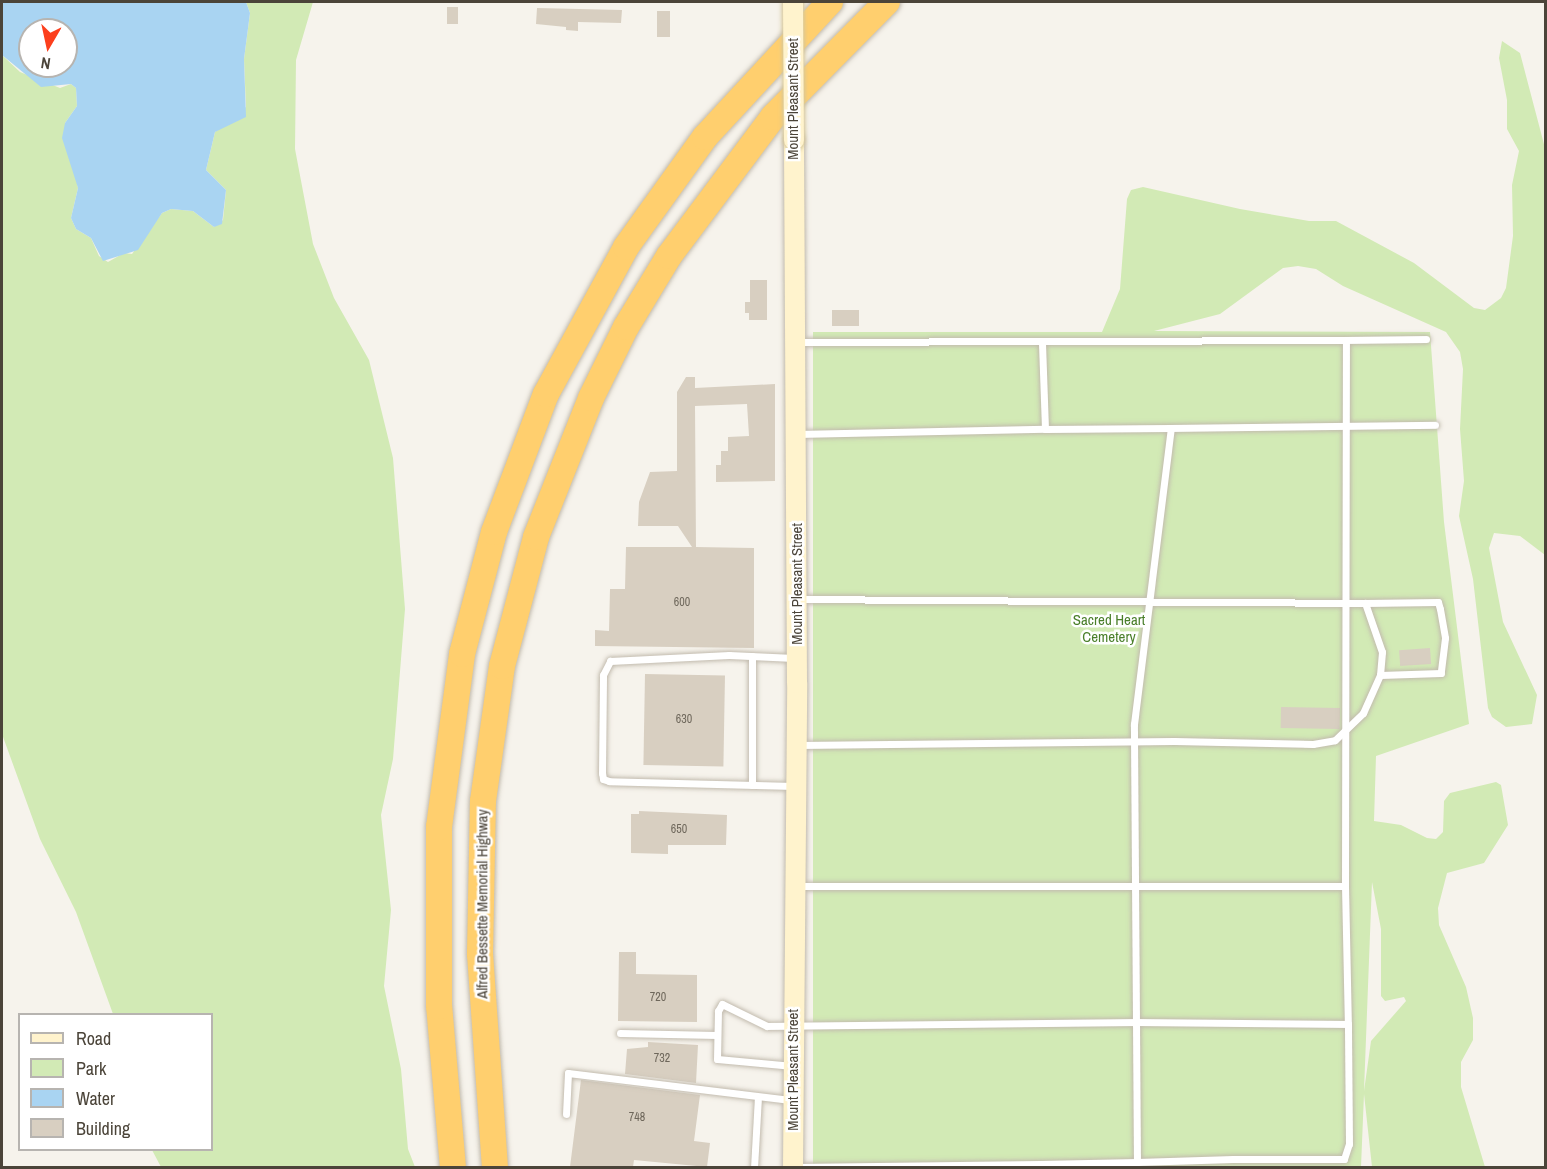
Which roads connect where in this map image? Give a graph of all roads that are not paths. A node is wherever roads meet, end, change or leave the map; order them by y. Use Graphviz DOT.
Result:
graph roads {
  1 [pos="793,2"];
  2 [pos="830,2"];
  3 [pos="886,2"];
  4 [pos="1426,339"];
  5 [pos="1346,340"];
  6 [pos="1042,341"];
  7 [pos="793,342"];
  8 [pos="1435,425"];
  9 [pos="1347,426"];
  10 [pos="1171,428"];
  11 [pos="1045,429"];
  12 [pos="795,435"];
  13 [pos="796,599"];
  14 [pos="1150,602"];
  15 [pos="1346,603"];
  16 [pos="1365,603"];
  17 [pos="752,656"];
  18 [pos="797,658"];
  19 [pos="1380,675"];
  20 [pos="1347,731"];
  21 [pos="1133,743"];
  22 [pos="796,745"];
  23 [pos="752,785"];
  24 [pos="796,786"];
  25 [pos="1134,885"];
  26 [pos="795,886"];
  27 [pos="1346,886"];
  28 [pos="1137,1023"];
  29 [pos="1348,1024"];
  30 [pos="794,1025"];
  31 [pos="620,1033"];
  32 [pos="717,1035"];
  33 [pos="794,1066"];
  34 [pos="758,1097"];
  35 [pos="793,1100"];
  36 [pos="566,1114"];
  37 [pos="1137,1162"];
  38 [pos="453,1167"];
  39 [pos="495,1167"];
  40 [pos="753,1167"];
  41 [pos="794,1167"];
  1 -- 7 [label="main road, Mount Pleasant Street, bridge"];
  2 -- 38 [label="highway"];
  3 -- 39 [label="highway, Alfred Bessette Memorial Highway"];
  4 -- 5 [label="lane"];
  5 -- 6 [label="lane"];
  5 -- 9 [label="lane"];
  6 -- 7 [label="lane"];
  6 -- 11 [label="lane"];
  7 -- 12 [label="main road, Mount Pleasant Street"];
  8 -- 9 [label="lane"];
  9 -- 10 [label="lane"];
  9 -- 15 [label="lane"];
  10 -- 11 [label="lane"];
  10 -- 14 [label="lane"];
  11 -- 12 [label="lane"];
  12 -- 13 [label="main road, Mount Pleasant Street"];
  13 -- 14 [label="lane"];
  13 -- 18 [label="main road, Mount Pleasant Street"];
  14 -- 15 [label="lane"];
  14 -- 21 [label="lane"];
  15 -- 16 [label="lane"];
  15 -- 20 [label="lane"];
  16 -- 19 [label="lane"];
  16 -- 19 [label="lane"];
  17 -- 18 [label="lane"];
  17 -- 23 [label="lane"];
  17 -- 23 [label="lane"];
  18 -- 22 [label="main road, Mount Pleasant Street"];
  19 -- 20 [label="lane"];
  20 -- 21 [label="lane"];
  20 -- 27 [label="lane"];
  21 -- 22 [label="lane"];
  21 -- 25 [label="lane"];
  22 -- 24 [label="main road, Mount Pleasant Street"];
  23 -- 24 [label="lane"];
  24 -- 26 [label="main road, Mount Pleasant Street"];
  25 -- 26 [label="lane"];
  25 -- 27 [label="lane"];
  25 -- 28 [label="lane"];
  26 -- 30 [label="main road, Mount Pleasant Street"];
  27 -- 29 [label="lane"];
  28 -- 29 [label="lane"];
  28 -- 30 [label="lane"];
  28 -- 37 [label="lane"];
  29 -- 37 [label="lane"];
  30 -- 32 [label="lane"];
  30 -- 33 [label="main road, Mount Pleasant Street"];
  31 -- 32 [label="lane"];
  32 -- 33 [label="lane"];
  33 -- 35 [label="main road, Mount Pleasant Street"];
  34 -- 35 [label="lane"];
  34 -- 36 [label="lane"];
  34 -- 40 [label="lane"];
  35 -- 41 [label="main road, Mount Pleasant Street"];
  37 -- 41 [label="lane"];
}
